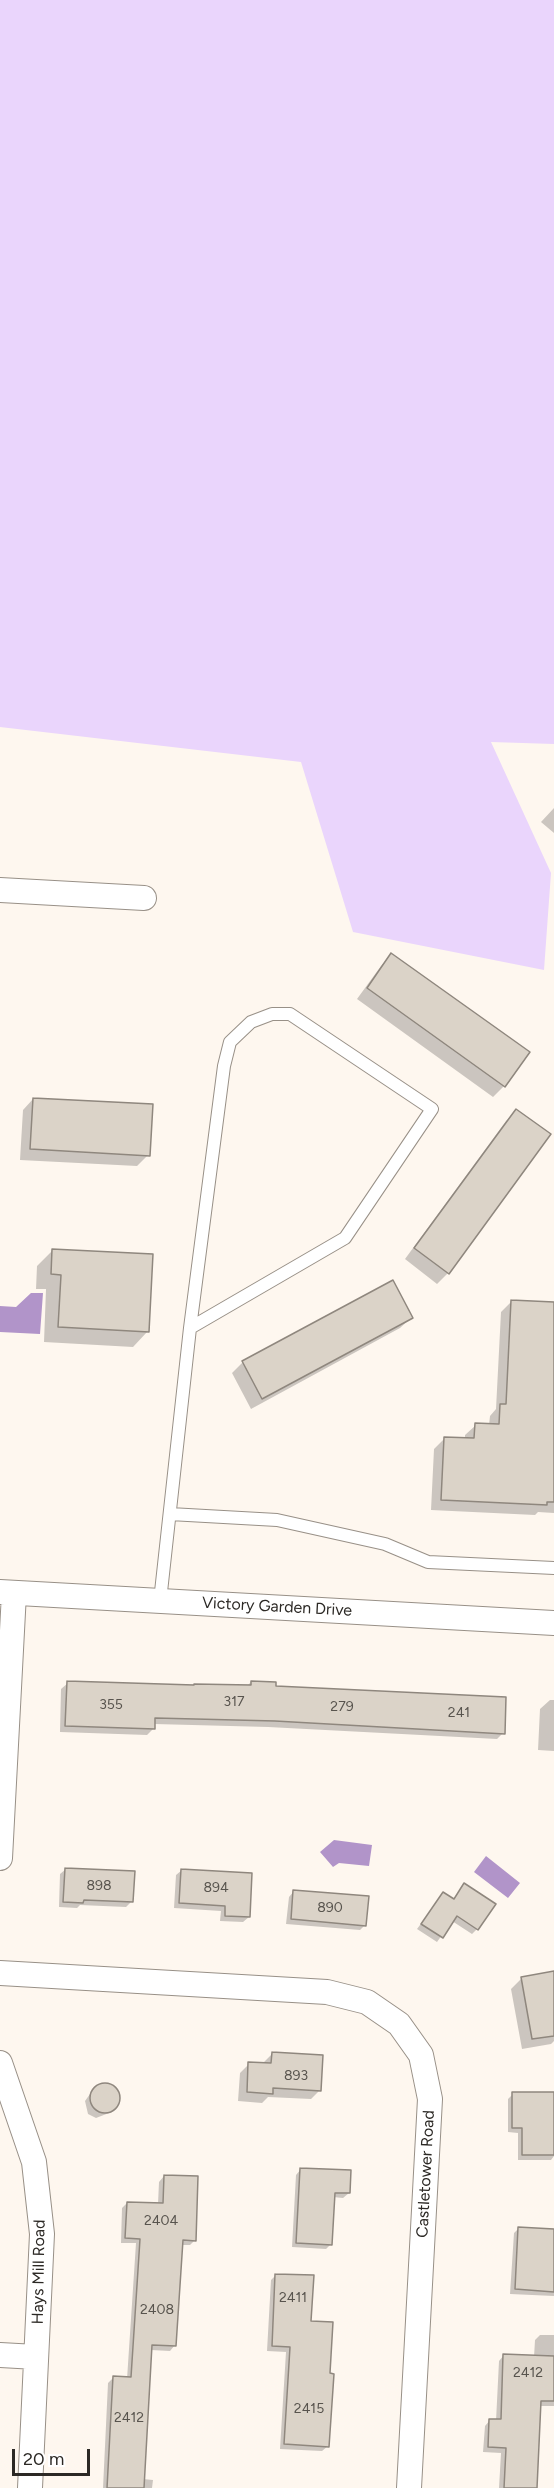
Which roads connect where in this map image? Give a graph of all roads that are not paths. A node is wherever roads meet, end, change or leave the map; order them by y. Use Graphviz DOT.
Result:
graph roads {
  1 [pos="0,890"];
  2 [pos="144,898"];
  3 [pos="190,1328"];
  4 [pos="170,1514"];
  5 [pos="554,1568"];
  6 [pos="7,1592"];
  7 [pos="160,1601"];
  8 [pos="554,1623"];
  9 [pos="0,1858"];
  10 [pos="0,1973"];
  11 [pos="0,2062"];
  12 [pos="0,2355"];
  13 [pos="36,2357"];
  14 [pos="30,2488"];
  15 [pos="409,2488"];
  1 -- 2 [label="street"];
  3 -- 3 [label="lane"];
  3 -- 4 [label="lane"];
  4 -- 5 [label="lane"];
  4 -- 7 [label="lane"];
  6 -- 7 [label="street, Victory Garden Drive"];
  6 -- 9 [label="street"];
  7 -- 8 [label="street, Victory Garden Drive"];
  10 -- 15 [label="street, Castletower Road"];
  11 -- 13 [label="street, Hays Mill Road"];
  12 -- 13 [label="street"];
  13 -- 14 [label="street, Hays Mill Road"];
}
